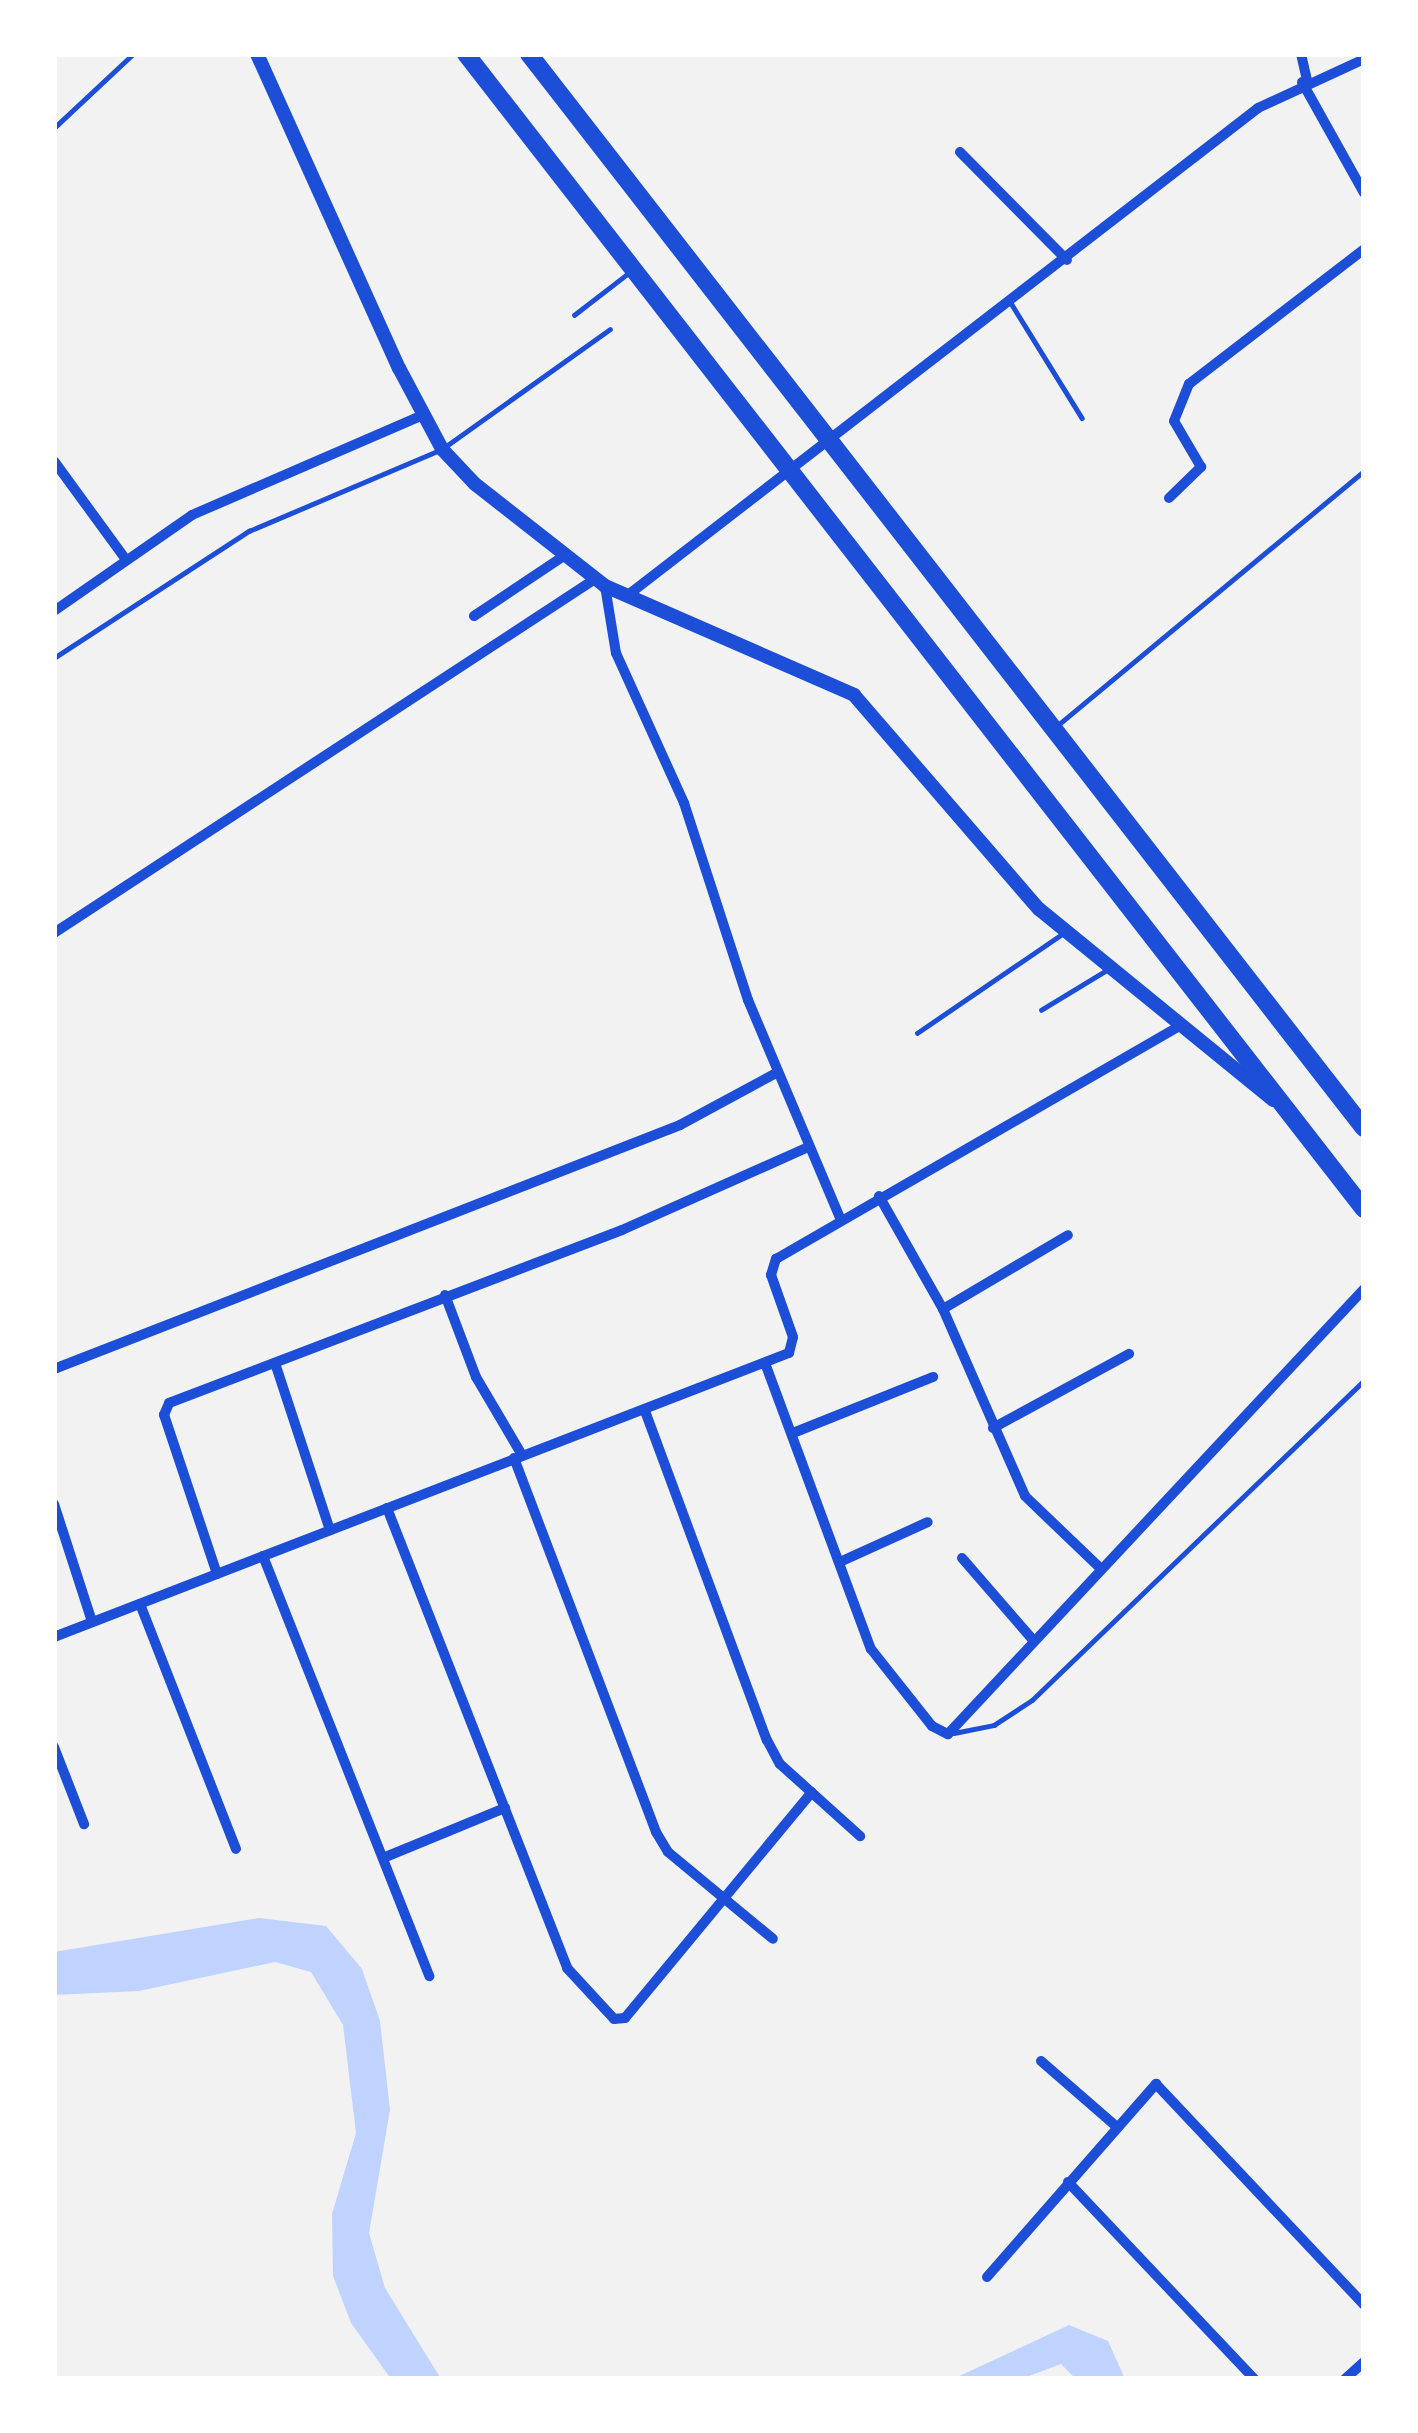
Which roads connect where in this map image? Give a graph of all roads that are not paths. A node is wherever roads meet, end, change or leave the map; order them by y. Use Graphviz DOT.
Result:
graph roads {
  1 [pos="133,54"];
  2 [pos="256,54"];
  3 [pos="466,54"];
  4 [pos="529,54"];
  5 [pos="1301,54"];
  6 [pos="1364,59"];
  7 [pos="1305,81"];
  8 [pos="54,128"];
  9 [pos="960,152"];
  10 [pos="1364,193"];
  11 [pos="1364,249"];
  12 [pos="1067,260"];
  13 [pos="634,269"];
  14 [pos="1011,303"];
  15 [pos="574,316"];
  16 [pos="610,328"];
  17 [pos="423,416"];
  18 [pos="1082,418"];
  19 [pos="828,438"];
  20 [pos="442,449"];
  21 [pos="54,460"];
  22 [pos="1364,471"];
  23 [pos="792,472"];
  24 [pos="1169,498"];
  25 [pos="124,557"];
  26 [pos="562,557"];
  27 [pos="600,582"];
  28 [pos="628,596"];
  29 [pos="54,611"];
  30 [pos="474,616"];
  31 [pos="54,658"];
  32 [pos="1054,729"];
  33 [pos="1065,932"];
  34 [pos="54,933"];
  35 [pos="1110,968"];
  36 [pos="1041,1010"];
  37 [pos="1180,1027"];
  38 [pos="916,1033"];
  39 [pos="776,1073"];
  40 [pos="1364,1128"];
  41 [pos="1315,1145"];
  42 [pos="808,1147"];
  43 [pos="879,1196"];
  44 [pos="1364,1209"];
  45 [pos="840,1218"];
  46 [pos="1067,1235"];
  47 [pos="1364,1289"];
  48 [pos="445,1295"];
  49 [pos="943,1309"];
  50 [pos="1129,1354"];
  51 [pos="275,1363"];
  52 [pos="765,1363"];
  53 [pos="54,1369"];
  54 [pos="933,1377"];
  55 [pos="1364,1380"];
  56 [pos="645,1411"];
  57 [pos="994,1428"];
  58 [pos="793,1433"];
  59 [pos="518,1456"];
  60 [pos="54,1504"];
  61 [pos="386,1508"];
  62 [pos="928,1522"];
  63 [pos="330,1530"];
  64 [pos="263,1556"];
  65 [pos="962,1558"];
  66 [pos="842,1561"];
  67 [pos="1098,1566"];
  68 [pos="217,1574"];
  69 [pos="140,1604"];
  70 [pos="92,1622"];
  71 [pos="54,1637"];
  72 [pos="1034,1641"];
  73 [pos="948,1734"];
  74 [pos="54,1748"];
  75 [pos="812,1792"];
  76 [pos="505,1808"];
  77 [pos="84,1824"];
  78 [pos="860,1836"];
  79 [pos="236,1850"];
  80 [pos="383,1858"];
  81 [pos="725,1898"];
  82 [pos="772,1939"];
  83 [pos="429,1976"];
  84 [pos="1041,2061"];
  85 [pos="1117,2126"];
  86 [pos="1068,2182"];
  87 [pos="986,2277"];
  88 [pos="1364,2305"];
  89 [pos="1364,2362"];
  90 [pos="1254,2379"];
  91 [pos="1345,2379"];
  1 -- 8 [label="lane"];
  2 -- 17 [label="street"];
  3 -- 13 [label="highway"];
  4 -- 19 [label="highway"];
  5 -- 7 [label="street"];
  6 -- 7 [label="street"];
  7 -- 10 [label="street"];
  7 -- 12 [label="street"];
  9 -- 12 [label="street"];
  11 -- 24 [label="street"];
  12 -- 14 [label="street"];
  13 -- 15 [label="lane"];
  13 -- 23 [label="highway"];
  14 -- 18 [label="lane"];
  14 -- 19 [label="street"];
  16 -- 20 [label="lane"];
  17 -- 20 [label="street"];
  17 -- 25 [label="street"];
  19 -- 23 [label="street"];
  19 -- 32 [label="highway"];
  20 -- 26 [label="street"];
  20 -- 31 [label="lane"];
  21 -- 25 [label="street"];
  22 -- 32 [label="lane"];
  23 -- 28 [label="street"];
  23 -- 41 [label="highway"];
  25 -- 29 [label="street"];
  26 -- 27 [label="street"];
  26 -- 30 [label="street"];
  27 -- 28 [label="street"];
  27 -- 34 [label="street"];
  27 -- 39 [label="street"];
  28 -- 33 [label="street"];
  32 -- 40 [label="highway"];
  33 -- 35 [label="street"];
  33 -- 38 [label="lane"];
  35 -- 36 [label="lane"];
  35 -- 37 [label="street"];
  37 -- 41 [label="street"];
  37 -- 43 [label="street"];
  39 -- 42 [label="street"];
  39 -- 53 [label="street"];
  41 -- 44 [label="highway"];
  42 -- 45 [label="street"];
  42 -- 48 [label="street"];
  43 -- 45 [label="street"];
  43 -- 49 [label="street"];
  45 -- 52 [label="street"];
  46 -- 49 [label="street"];
  47 -- 67 [label="street"];
  48 -- 51 [label="street"];
  48 -- 59 [label="street"];
  49 -- 57 [label="street"];
  50 -- 57 [label="street"];
  51 -- 63 [label="street"];
  51 -- 68 [label="street"];
  52 -- 56 [label="street"];
  52 -- 58 [label="street"];
  54 -- 58 [label="street"];
  55 -- 73 [label="lane"];
  56 -- 59 [label="street"];
  56 -- 75 [label="street"];
  57 -- 67 [label="street"];
  58 -- 66 [label="street"];
  59 -- 61 [label="street"];
  59 -- 81 [label="street"];
  60 -- 70 [label="street"];
  61 -- 63 [label="street"];
  61 -- 76 [label="street"];
  62 -- 66 [label="street"];
  63 -- 64 [label="street"];
  64 -- 68 [label="street"];
  64 -- 80 [label="street"];
  65 -- 72 [label="street"];
  66 -- 73 [label="street"];
  67 -- 72 [label="street"];
  68 -- 69 [label="street"];
  69 -- 70 [label="street"];
  69 -- 79 [label="street"];
  70 -- 71 [label="street"];
  72 -- 73 [label="street"];
  74 -- 77 [label="street"];
  75 -- 78 [label="street"];
  75 -- 81 [label="street"];
  76 -- 80 [label="street"];
  76 -- 81 [label="street"];
  80 -- 83 [label="street"];
  81 -- 82 [label="street"];
  84 -- 85 [label="street"];
  85 -- 86 [label="street"];
  85 -- 88 [label="street"];
  86 -- 87 [label="street"];
  86 -- 90 [label="street"];
  89 -- 91 [label="street"];
}
